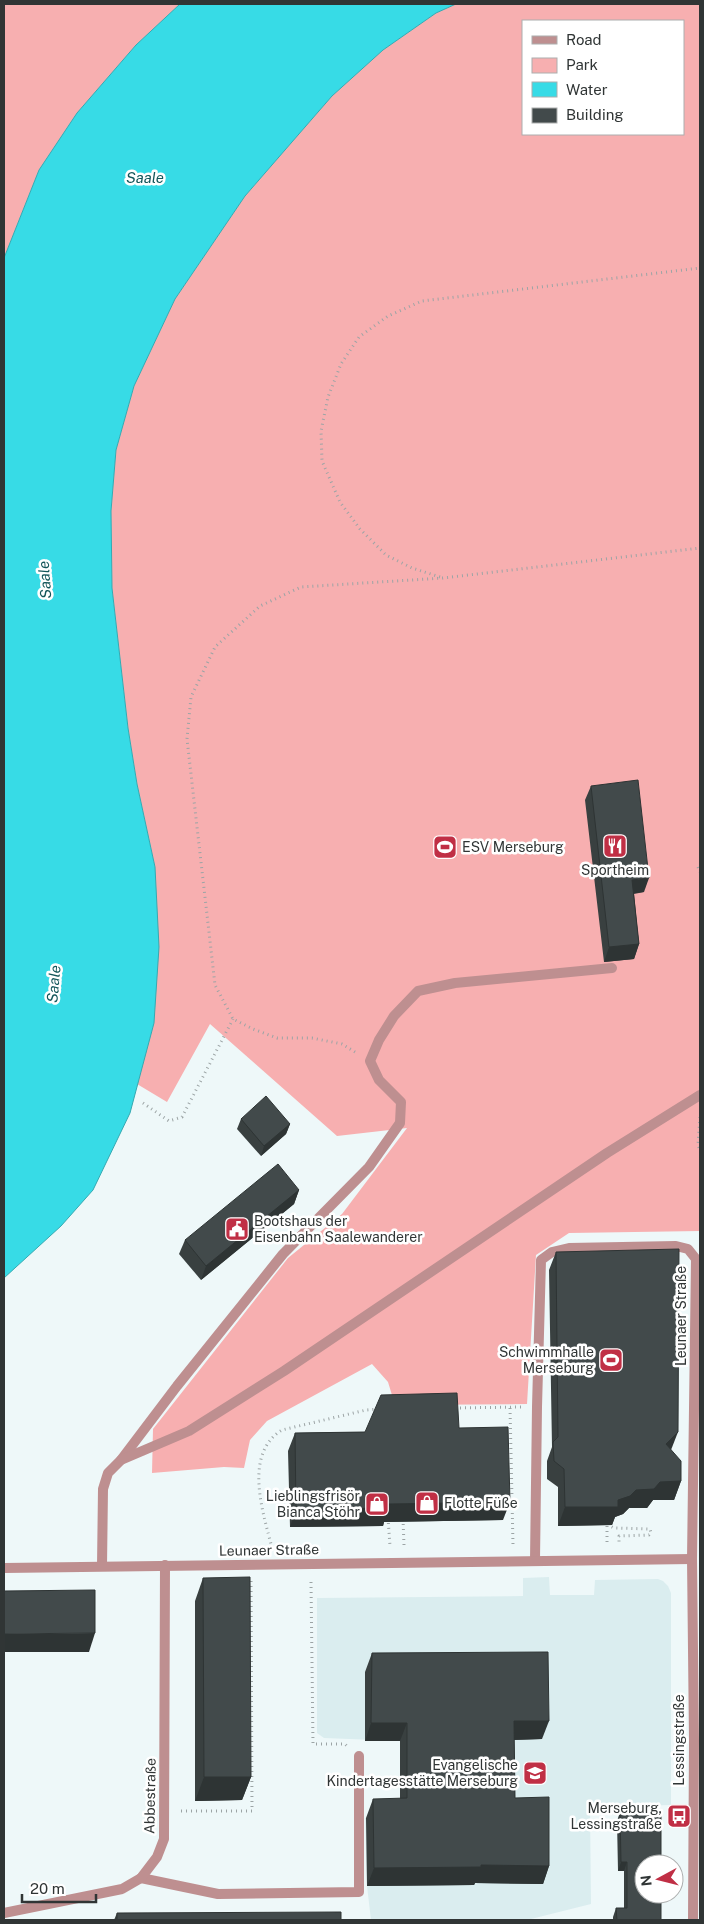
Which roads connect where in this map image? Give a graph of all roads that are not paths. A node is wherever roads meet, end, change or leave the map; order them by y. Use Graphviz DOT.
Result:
graph roads {
  1 [pos="612,968"];
  2 [pos="700,1095"];
  3 [pos="121,1460"];
  4 [pos="692,1559"];
  5 [pos="535,1560"];
  6 [pos="165,1565"];
  7 [pos="102,1566"];
  8 [pos="4,1568"];
  9 [pos="697,1720"];
  10 [pos="697,1741"];
  11 [pos="359,1756"];
  12 [pos="141,1878"];
  13 [pos="4,1913"];
  14 [pos="693,1920"];
  1 -- 3 [label="street"];
  2 -- 3 [label="street"];
  3 -- 7 [label="street"];
  4 -- 5 [label="street, Leunaer Straße"];
  4 -- 5 [label="street, Leunaer Straße"];
  4 -- 9 [label="street, Lessingstraße"];
  5 -- 6 [label="street, Leunaer Straße"];
  6 -- 7 [label="street, Leunaer Straße"];
  6 -- 12 [label="street, Abbestraße"];
  7 -- 8 [label="street, Leunaer Straße"];
  9 -- 10 [label="street, Lessingstraße"];
  10 -- 14 [label="street, Lessingstraße"];
  11 -- 12 [label="street"];
  12 -- 13 [label="street, Abbestraße"];
}
